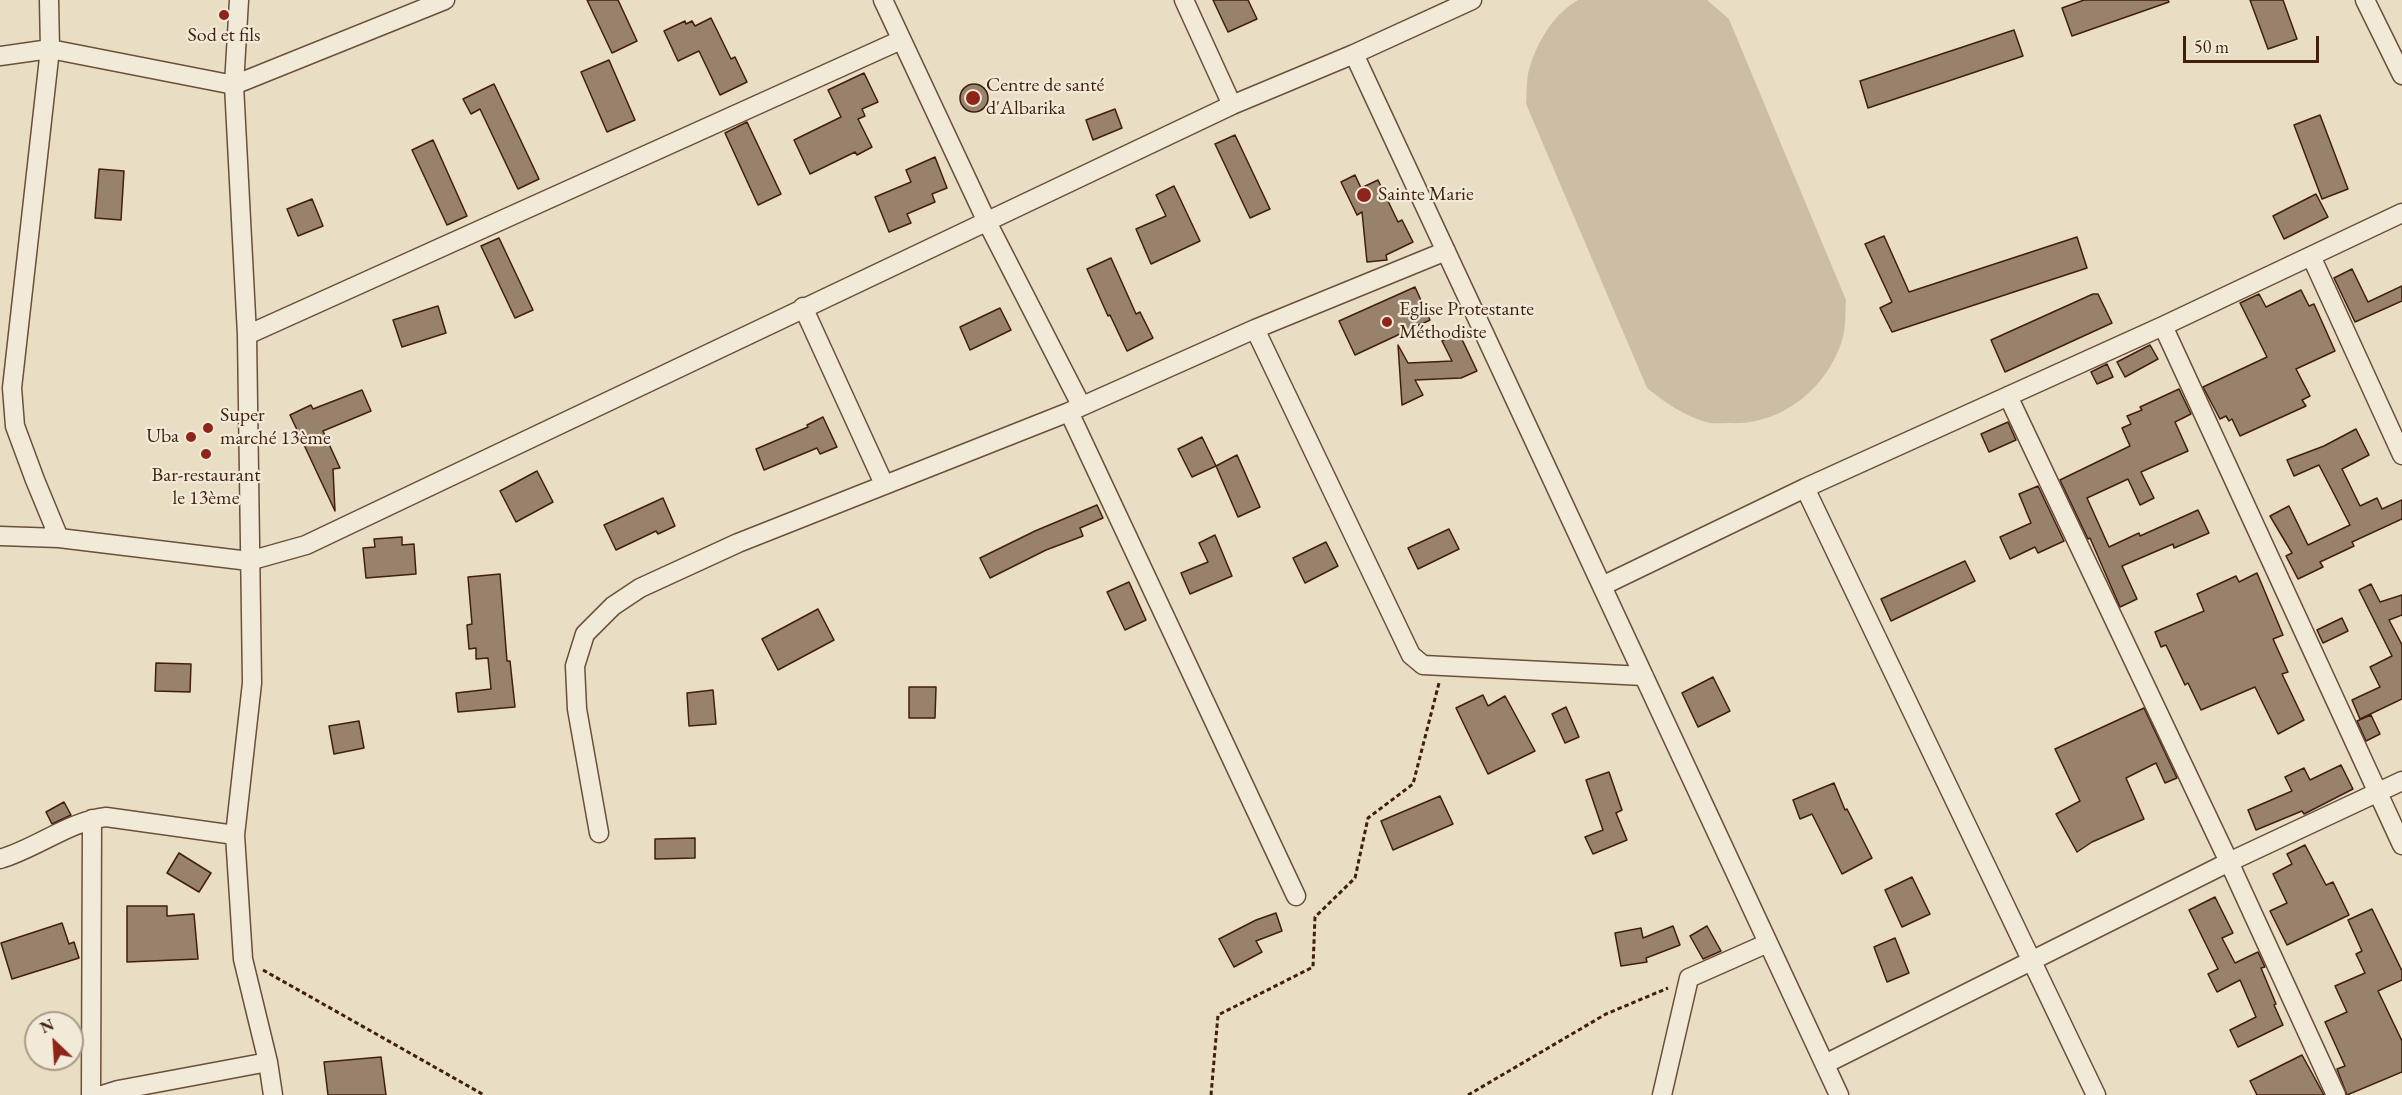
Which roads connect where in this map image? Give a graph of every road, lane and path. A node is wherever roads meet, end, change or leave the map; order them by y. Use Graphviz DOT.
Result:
graph roads {
  1 [pos="48,0"];
  2 [pos="238,0"];
  3 [pos="445,0"];
  4 [pos="883,0"];
  5 [pos="1184,0"];
  6 [pos="1472,0"];
  7 [pos="2365,0"];
  8 [pos="1446,6"];
  9 [pos="901,40"];
  10 [pos="50,49"];
  11 [pos="1354,54"];
  12 [pos="0,56"];
  13 [pos="2402,75"];
  14 [pos="234,85"];
  15 [pos="1232,105"];
  16 [pos="2402,213"];
  17 [pos="987,222"];
  18 [pos="1446,251"];
  19 [pos="2311,256"];
  20 [pos="803,307"];
  21 [pos="2163,326"];
  22 [pos="1255,329"];
  23 [pos="247,335"];
  24 [pos="2008,396"];
  25 [pos="1075,409"];
  26 [pos="2402,455"];
  27 [pos="884,484"];
  28 [pos="1805,488"];
  29 [pos="0,536"];
  30 [pos="59,538"];
  31 [pos="249,561"];
  32 [pos="1602,586"];
  33 [pos="1443,667"];
  34 [pos="1644,676"];
  35 [pos="2402,781"];
  36 [pos="2377,792"];
  37 [pos="92,819"];
  38 [pos="599,833"];
  39 [pos="235,835"];
  40 [pos="2402,845"];
  41 [pos="0,859"];
  42 [pos="2229,862"];
  43 [pos="1296,896"];
  44 [pos="1768,943"];
  45 [pos="243,959"];
  46 [pos="2031,962"];
  47 [pos="1689,978"];
  48 [pos="268,1062"];
  49 [pos="1825,1064"];
  50 [pos="91,1095"];
  51 [pos="102,1095"];
  52 [pos="273,1095"];
  53 [pos="484,1095"];
  54 [pos="1211,1095"];
  55 [pos="1468,1095"];
  56 [pos="1662,1095"];
  57 [pos="1839,1095"];
  58 [pos="2096,1095"];
  59 [pos="2336,1095"];
  1 -- 10 [label="street"];
  2 -- 14 [label="street"];
  3 -- 14 [label="street"];
  4 -- 9 [label="street"];
  5 -- 15 [label="street"];
  6 -- 8 [label="street"];
  7 -- 13 [label="street"];
  8 -- 11 [label="street"];
  9 -- 17 [label="street"];
  9 -- 23 [label="street"];
  10 -- 12 [label="street"];
  10 -- 14 [label="street"];
  10 -- 30 [label="street"];
  11 -- 15 [label="street"];
  11 -- 18 [label="street"];
  14 -- 23 [label="street"];
  15 -- 17 [label="street"];
  16 -- 19 [label="street"];
  17 -- 20 [label="street"];
  17 -- 25 [label="street"];
  18 -- 22 [label="street"];
  18 -- 32 [label="street"];
  19 -- 21 [label="street"];
  19 -- 26 [label="street"];
  20 -- 27 [label="street"];
  20 -- 31 [label="street"];
  21 -- 24 [label="street"];
  21 -- 36 [label="street"];
  22 -- 25 [label="street"];
  22 -- 33 [label="street"];
  23 -- 31 [label="street"];
  24 -- 28 [label="street"];
  24 -- 42 [label="street"];
  25 -- 27 [label="street"];
  25 -- 43 [label="street"];
  27 -- 38 [label="street"];
  28 -- 32 [label="street"];
  28 -- 46 [label="street"];
  29 -- 30 [label="street"];
  30 -- 31 [label="street"];
  31 -- 39 [label="street"];
  32 -- 34 [label="street"];
  33 -- 34 [label="street"];
  33 -- 54 [label="path"];
  34 -- 44 [label="street"];
  35 -- 36 [label="street"];
  36 -- 40 [label="street"];
  36 -- 42 [label="street"];
  37 -- 39 [label="street"];
  37 -- 41 [label="street"];
  37 -- 50 [label="street"];
  39 -- 45 [label="street"];
  42 -- 46 [label="street"];
  42 -- 59 [label="street"];
  44 -- 47 [label="street"];
  44 -- 49 [label="street"];
  45 -- 48 [label="street"];
  45 -- 53 [label="path"];
  46 -- 49 [label="street"];
  46 -- 58 [label="street"];
  47 -- 55 [label="path"];
  47 -- 56 [label="street"];
  48 -- 51 [label="street"];
  48 -- 52 [label="street"];
  49 -- 57 [label="street"];
}
